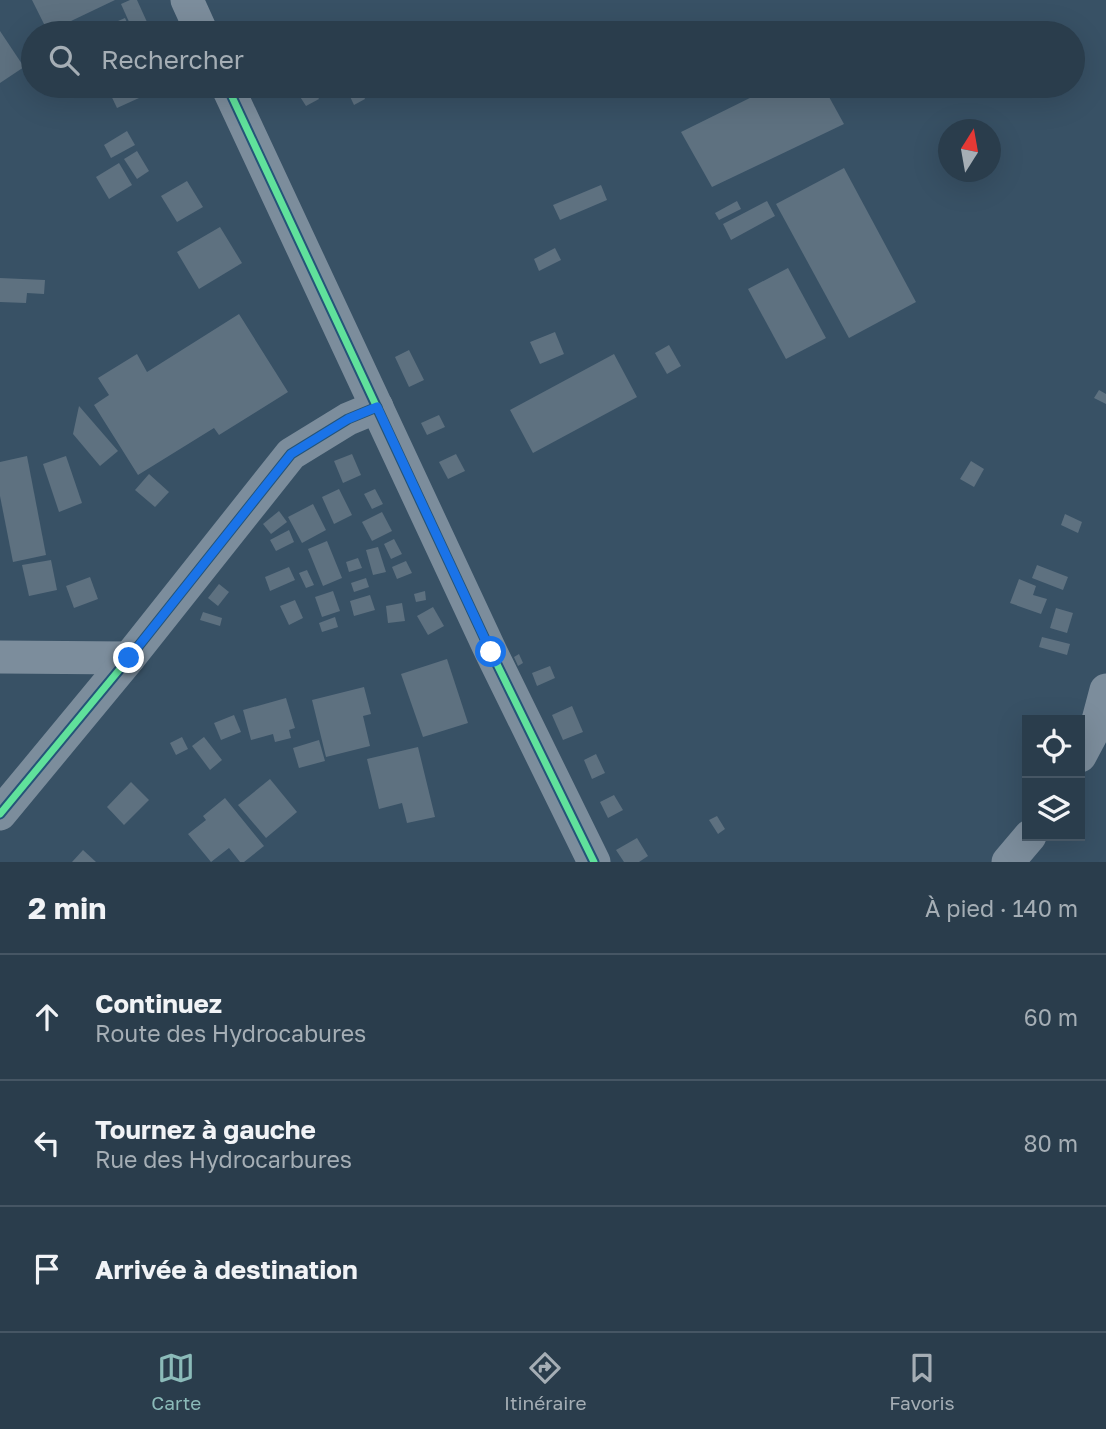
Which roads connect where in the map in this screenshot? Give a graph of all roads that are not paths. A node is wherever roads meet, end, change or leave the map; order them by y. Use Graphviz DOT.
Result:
graph roads {
  1 [pos="187,0"];
  2 [pos="197,21"];
  3 [pos="233,98"];
  4 [pos="377,407"];
  5 [pos="0,657"];
  6 [pos="129,658"];
  7 [pos="1106,690"];
  8 [pos="1085,747"];
  9 [pos="0,814"];
  10 [pos="1026,841"];
  11 [pos="594,862"];
  12 [pos="1008,862"];
  1 -- 2 [label="street"];
  3 -- 4 [label="street"];
  4 -- 6 [label="street"];
  4 -- 11 [label="street"];
  5 -- 6 [label="street"];
  6 -- 9 [label="street"];
  7 -- 8 [label="street"];
  10 -- 12 [label="street"];
}
